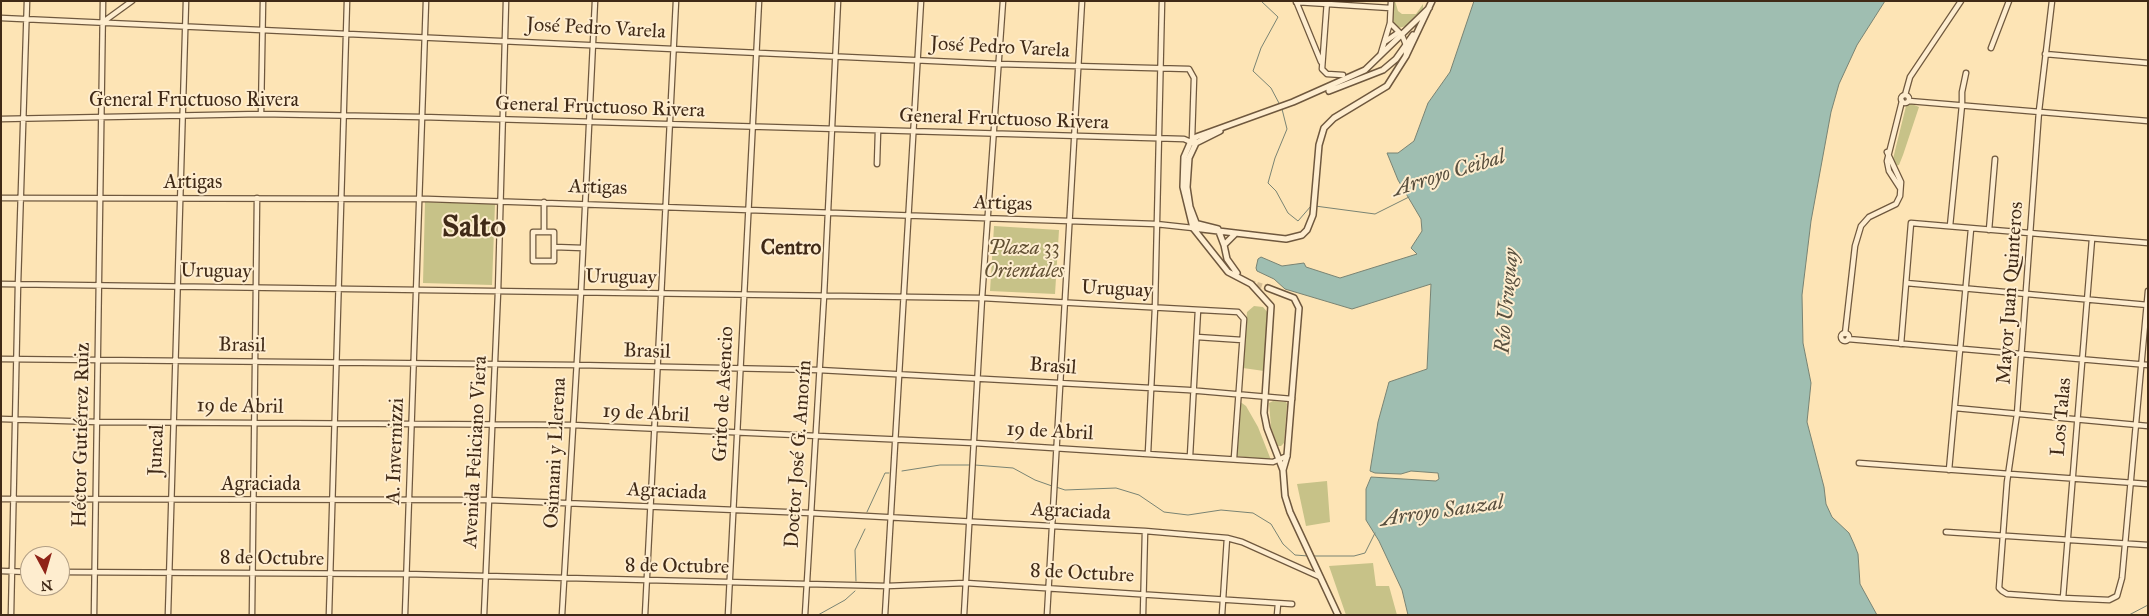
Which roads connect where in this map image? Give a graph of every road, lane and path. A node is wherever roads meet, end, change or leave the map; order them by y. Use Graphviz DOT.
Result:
graph roads {
  1 [pos="27,1"];
  2 [pos="103,1"];
  3 [pos="132,1"];
  4 [pos="186,1"];
  5 [pos="263,1"];
  6 [pos="346,1"];
  7 [pos="426,1"];
  8 [pos="506,1"];
  9 [pos="595,1"];
  10 [pos="676,1"];
  11 [pos="759,1"];
  12 [pos="838,1"];
  13 [pos="921,1"];
  14 [pos="1003,1"];
  15 [pos="1082,1"];
  16 [pos="1162,1"];
  17 [pos="1391,1"];
  18 [pos="1432,1"];
  19 [pos="1961,1"];
  20 [pos="2009,1"];
  21 [pos="2052,1"];
  22 [pos="1296,2"];
  23 [pos="1327,3"];
  24 [pos="1390,8"];
  25 [pos="1,18"];
  26 [pos="27,19"];
  27 [pos="103,22"];
  28 [pos="1390,23"];
  29 [pos="1418,24"];
  30 [pos="186,28"];
  31 [pos="263,31"];
  32 [pos="345,33"];
  33 [pos="1400,34"];
  34 [pos="425,37"];
  35 [pos="505,40"];
  36 [pos="1386,41"];
  37 [pos="593,45"];
  38 [pos="1406,45"];
  39 [pos="674,48"];
  40 [pos="1991,48"];
  41 [pos="757,52"];
  42 [pos="2045,54"];
  43 [pos="835,56"];
  44 [pos="1406,56"];
  45 [pos="916,59"];
  46 [pos="1379,59"];
  47 [pos="2148,63"];
  48 [pos="998,64"];
  49 [pos="1322,65"];
  50 [pos="1079,67"];
  51 [pos="1160,68"];
  52 [pos="1966,73"];
  53 [pos="1343,75"];
  54 [pos="1302,98"];
  55 [pos="1906,102"];
  56 [pos="1962,105"];
  57 [pos="2039,111"];
  58 [pos="261,114"];
  59 [pos="183,115"];
  60 [pos="102,116"];
  61 [pos="345,116"];
  62 [pos="422,117"];
  63 [pos="23,118"];
  64 [pos="1,119"];
  65 [pos="502,120"];
  66 [pos="1241,121"];
  67 [pos="2148,121"];
  68 [pos="589,123"];
  69 [pos="670,125"];
  70 [pos="754,127"];
  71 [pos="832,130"];
  72 [pos="878,131"];
  73 [pos="912,132"];
  74 [pos="994,135"];
  75 [pos="1075,137"];
  76 [pos="1158,139"];
  77 [pos="1193,140"];
  78 [pos="1995,159"];
  79 [pos="877,164"];
  80 [pos="1,198"];
  81 [pos="22,198"];
  82 [pos="101,198"];
  83 [pos="181,198"];
  84 [pos="257,198"];
  85 [pos="342,198"];
  86 [pos="420,199"];
  87 [pos="500,201"];
  88 [pos="544,202"];
  89 [pos="585,203"];
  90 [pos="665,205"];
  91 [pos="749,209"];
  92 [pos="828,212"];
  93 [pos="909,215"];
  94 [pos="988,218"];
  95 [pos="1069,222"];
  96 [pos="1156,224"];
  97 [pos="1194,226"];
  98 [pos="1950,226"];
  99 [pos="1971,228"];
  100 [pos="1218,229"];
  101 [pos="1989,230"];
  102 [pos="544,232"];
  103 [pos="1236,234"];
  104 [pos="2030,234"];
  105 [pos="2092,239"];
  106 [pos="2148,244"];
  107 [pos="1224,245"];
  108 [pos="554,247"];
  109 [pos="583,248"];
  110 [pos="1237,273"];
  111 [pos="1906,283"];
  112 [pos="1,284"];
  113 [pos="18,284"];
  114 [pos="100,286"];
  115 [pos="178,286"];
  116 [pos="258,287"];
  117 [pos="340,288"];
  118 [pos="1268,288"];
  119 [pos="1965,288"];
  120 [pos="417,289"];
  121 [pos="2148,291"];
  122 [pos="498,292"];
  123 [pos="581,292"];
  124 [pos="661,294"];
  125 [pos="2027,294"];
  126 [pos="744,295"];
  127 [pos="824,296"];
  128 [pos="904,297"];
  129 [pos="982,298"];
  130 [pos="2088,300"];
  131 [pos="1064,302"];
  132 [pos="2147,305"];
  133 [pos="1155,308"];
  134 [pos="1198,310"];
  135 [pos="1197,337"];
  136 [pos="1242,340"];
  137 [pos="1901,344"];
  138 [pos="1960,349"];
  139 [pos="2021,354"];
  140 [pos="1,359"];
  141 [pos="17,359"];
  142 [pos="2082,359"];
  143 [pos="98,360"];
  144 [pos="175,360"];
  145 [pos="256,361"];
  146 [pos="337,361"];
  147 [pos="414,363"];
  148 [pos="495,364"];
  149 [pos="2141,364"];
  150 [pos="577,365"];
  151 [pos="2148,365"];
  152 [pos="658,368"];
  153 [pos="740,369"];
  154 [pos="819,370"];
  155 [pos="900,374"];
  156 [pos="978,377"];
  157 [pos="1060,383"];
  158 [pos="1150,388"];
  159 [pos="1194,390"];
  160 [pos="1238,394"];
  161 [pos="1265,396"];
  162 [pos="1292,399"];
  163 [pos="1955,408"];
  164 [pos="2017,414"];
  165 [pos="1,419"];
  166 [pos="16,419"];
  167 [pos="2077,419"];
  168 [pos="174,421"];
  169 [pos="97,422"];
  170 [pos="256,422"];
  171 [pos="411,423"];
  172 [pos="335,424"];
  173 [pos="492,424"];
  174 [pos="2136,424"];
  175 [pos="573,425"];
  176 [pos="2148,426"];
  177 [pos="654,430"];
  178 [pos="736,434"];
  179 [pos="814,437"];
  180 [pos="896,440"];
  181 [pos="974,443"];
  182 [pos="1288,444"];
  183 [pos="1274,446"];
  184 [pos="1057,447"];
  185 [pos="1148,452"];
  186 [pos="1190,456"];
  187 [pos="1287,456"];
  188 [pos="1234,458"];
  189 [pos="1280,461"];
  190 [pos="1859,463"];
  191 [pos="1283,470"];
  192 [pos="1950,470"];
  193 [pos="2009,474"];
  194 [pos="2072,478"];
  195 [pos="2131,482"];
  196 [pos="2148,484"];
  197 [pos="1,499"];
  198 [pos="13,499"];
  199 [pos="96,499"];
  200 [pos="170,500"];
  201 [pos="254,500"];
  202 [pos="409,500"];
  203 [pos="489,500"];
  204 [pos="333,501"];
  205 [pos="569,503"];
  206 [pos="650,507"];
  207 [pos="732,510"];
  208 [pos="810,512"];
  209 [pos="891,517"];
  210 [pos="970,521"];
  211 [pos="1052,526"];
  212 [pos="1145,531"];
  213 [pos="1946,532"];
  214 [pos="2003,536"];
  215 [pos="1227,538"];
  216 [pos="2067,539"];
  217 [pos="2126,544"];
  218 [pos="2148,545"];
  219 [pos="1,571"];
  220 [pos="12,571"];
  221 [pos="20,571"];
  222 [pos="70,572"];
  223 [pos="95,572"];
  224 [pos="169,572"];
  225 [pos="253,573"];
  226 [pos="406,574"];
  227 [pos="330,575"];
  228 [pos="485,576"];
  229 [pos="1322,578"];
  230 [pos="564,580"];
  231 [pos="646,582"];
  232 [pos="966,583"];
  233 [pos="729,584"];
  234 [pos="806,585"];
  235 [pos="887,586"];
  236 [pos="1049,587"];
  237 [pos="1144,593"];
  238 [pos="2063,598"];
  239 [pos="1224,599"];
  240 [pos="1278,604"];
  241 [pos="1292,604"];
  242 [pos="11,615"];
  243 [pos="94,615"];
  244 [pos="168,615"];
  245 [pos="252,615"];
  246 [pos="329,615"];
  247 [pos="405,615"];
  248 [pos="484,615"];
  249 [pos="562,615"];
  250 [pos="645,615"];
  251 [pos="728,615"];
  252 [pos="805,615"];
  253 [pos="885,615"];
  254 [pos="964,615"];
  255 [pos="1047,615"];
  256 [pos="1143,615"];
  257 [pos="1222,615"];
  258 [pos="1278,615"];
  259 [pos="1338,615"];
  1 -- 26 [label="street"];
  2 -- 27 [label="street, Héctor Gutiérrez Ruiz"];
  3 -- 27 [label="street"];
  4 -- 30 [label="street, Juncal"];
  5 -- 31 [label="street"];
  6 -- 32 [label="street"];
  7 -- 34 [label="street, A. Invernizzi"];
  8 -- 35 [label="street, Avenida Feliciano Viera"];
  9 -- 37 [label="street, Osimani y Llerena"];
  10 -- 39 [label="street"];
  11 -- 41 [label="street, Grito de Asencio"];
  12 -- 43 [label="street, Doctor José G. Amorín"];
  13 -- 45 [label="street"];
  14 -- 48 [label="street"];
  15 -- 50 [label="street"];
  16 -- 51 [label="street"];
  17 -- 24 [label="street"];
  18 -- 29 [label="street"];
  19 -- 55 [label="street"];
  20 -- 40 [label="street"];
  21 -- 42 [label="street, Mayor Juan Quinteros"];
  22 -- 23 [label="street"];
  22 -- 49 [label="street"];
  23 -- 24 [label="street"];
  23 -- 49 [label="street"];
  24 -- 28 [label="street"];
  25 -- 26 [label="street, José Pedro Varela"];
  26 -- 27 [label="street, José Pedro Varela"];
  26 -- 63 [label="street"];
  27 -- 30 [label="street, José Pedro Varela"];
  27 -- 60 [label="street, Héctor Gutiérrez Ruiz"];
  28 -- 33 [label="street"];
  28 -- 36 [label="street"];
  29 -- 33 [label="street"];
  29 -- 38 [label="street"];
  29 -- 44 [label="street"];
  30 -- 31 [label="street, José Pedro Varela"];
  30 -- 59 [label="street, Juncal"];
  31 -- 32 [label="street, José Pedro Varela"];
  31 -- 58 [label="street"];
  32 -- 34 [label="street, José Pedro Varela"];
  32 -- 61 [label="street"];
  33 -- 36 [label="street"];
  33 -- 38 [label="street"];
  33 -- 46 [label="street"];
  34 -- 35 [label="street, José Pedro Varela"];
  34 -- 62 [label="street, A. Invernizzi"];
  35 -- 37 [label="street, José Pedro Varela"];
  35 -- 65 [label="street, Avenida Feliciano Viera"];
  36 -- 46 [label="street"];
  37 -- 39 [label="street, José Pedro Varela"];
  37 -- 68 [label="street, Osimani y Llerena"];
  38 -- 44 [label="street"];
  38 -- 54 [label="street"];
  39 -- 41 [label="street, José Pedro Varela"];
  39 -- 69 [label="street"];
  41 -- 43 [label="street, José Pedro Varela"];
  41 -- 70 [label="street, Grito de Asencio"];
  42 -- 47 [label="street"];
  42 -- 57 [label="street, Mayor Juan Quinteros"];
  43 -- 45 [label="street, José Pedro Varela"];
  43 -- 71 [label="street, Doctor José G. Amorín"];
  44 -- 103 [label="street"];
  45 -- 48 [label="street, José Pedro Varela"];
  45 -- 73 [label="street"];
  46 -- 54 [label="street"];
  48 -- 50 [label="street, José Pedro Varela"];
  48 -- 74 [label="street"];
  49 -- 53 [label="street"];
  50 -- 51 [label="street, José Pedro Varela"];
  50 -- 75 [label="street"];
  51 -- 76 [label="street"];
  51 -- 77 [label="street, José Pedro Varela"];
  52 -- 56 [label="street"];
  54 -- 66 [label="street"];
  55 -- 56 [label="street"];
  55 -- 137 [label="street"];
  56 -- 57 [label="street"];
  56 -- 98 [label="street"];
  57 -- 67 [label="street"];
  57 -- 104 [label="street, Mayor Juan Quinteros"];
  58 -- 59 [label="street, General Fructuoso Rivera"];
  58 -- 61 [label="street, General Fructuoso Rivera"];
  59 -- 60 [label="street, General Fructuoso Rivera"];
  59 -- 83 [label="street, Juncal"];
  60 -- 63 [label="street, General Fructuoso Rivera"];
  60 -- 82 [label="street, Héctor Gutiérrez Ruiz"];
  61 -- 62 [label="street, General Fructuoso Rivera"];
  61 -- 85 [label="street"];
  62 -- 65 [label="street, General Fructuoso Rivera"];
  62 -- 86 [label="street, A. Invernizzi"];
  63 -- 64 [label="street, General Fructuoso Rivera"];
  63 -- 81 [label="street"];
  65 -- 68 [label="street, General Fructuoso Rivera"];
  65 -- 87 [label="street, Avenida Feliciano Viera"];
  66 -- 77 [label="street"];
  66 -- 77 [label="street"];
  68 -- 69 [label="street, General Fructuoso Rivera"];
  68 -- 89 [label="street, Osimani y Llerena"];
  69 -- 70 [label="street, General Fructuoso Rivera"];
  69 -- 90 [label="street"];
  70 -- 71 [label="street, General Fructuoso Rivera"];
  70 -- 91 [label="street, Grito de Asencio"];
  71 -- 72 [label="street, General Fructuoso Rivera"];
  71 -- 92 [label="street, Doctor José G. Amorín"];
  72 -- 73 [label="street, General Fructuoso Rivera"];
  72 -- 79 [label="street"];
  73 -- 74 [label="street, General Fructuoso Rivera"];
  73 -- 93 [label="street"];
  74 -- 75 [label="street, General Fructuoso Rivera"];
  74 -- 94 [label="street"];
  75 -- 76 [label="street, General Fructuoso Rivera"];
  75 -- 95 [label="street"];
  76 -- 77 [label="street, General Fructuoso Rivera"];
  76 -- 96 [label="street"];
  77 -- 97 [label="street"];
  78 -- 101 [label="street"];
  80 -- 81 [label="street, Artigas"];
  81 -- 82 [label="street, Artigas"];
  81 -- 113 [label="street"];
  82 -- 83 [label="street, Artigas"];
  82 -- 114 [label="street, Héctor Gutiérrez Ruiz"];
  83 -- 84 [label="street, Artigas"];
  83 -- 115 [label="street, Juncal"];
  84 -- 85 [label="street, Artigas"];
  84 -- 116 [label="street"];
  85 -- 86 [label="street, Artigas"];
  85 -- 117 [label="street"];
  86 -- 87 [label="street, Artigas"];
  86 -- 120 [label="street, A. Invernizzi"];
  87 -- 88 [label="street, Artigas"];
  87 -- 122 [label="street, Avenida Feliciano Viera"];
  88 -- 89 [label="street, Artigas"];
  88 -- 102 [label="street"];
  89 -- 90 [label="street, Artigas"];
  89 -- 109 [label="street, Osimani y Llerena"];
  90 -- 91 [label="street, Artigas"];
  90 -- 124 [label="street"];
  91 -- 92 [label="street, Artigas"];
  91 -- 126 [label="street, Grito de Asencio"];
  92 -- 93 [label="street, Artigas"];
  92 -- 127 [label="street, Doctor José G. Amorín"];
  93 -- 94 [label="street, Artigas"];
  93 -- 128 [label="street"];
  94 -- 95 [label="street, Artigas"];
  94 -- 129 [label="street"];
  95 -- 96 [label="street, Artigas"];
  95 -- 131 [label="street"];
  96 -- 97 [label="street, Artigas"];
  96 -- 133 [label="street"];
  97 -- 100 [label="street"];
  97 -- 161 [label="street"];
  98 -- 99 [label="street"];
  98 -- 111 [label="street"];
  99 -- 101 [label="street"];
  99 -- 119 [label="street"];
  100 -- 103 [label="street"];
  100 -- 107 [label="street"];
  101 -- 104 [label="street"];
  102 -- 108 [label="street"];
  102 -- 108 [label="street"];
  103 -- 107 [label="street"];
  104 -- 105 [label="street"];
  104 -- 125 [label="street, Mayor Juan Quinteros"];
  105 -- 106 [label="street"];
  105 -- 130 [label="street, Los Talas"];
  107 -- 110 [label="street"];
  108 -- 109 [label="street"];
  109 -- 123 [label="street, Osimani y Llerena"];
  111 -- 119 [label="street"];
  111 -- 137 [label="street"];
  112 -- 113 [label="street, Uruguay"];
  113 -- 114 [label="street, Uruguay"];
  113 -- 141 [label="street"];
  114 -- 115 [label="street, Uruguay"];
  114 -- 143 [label="street, Héctor Gutiérrez Ruiz"];
  115 -- 116 [label="street, Uruguay"];
  115 -- 144 [label="street, Juncal"];
  116 -- 117 [label="street, Uruguay"];
  116 -- 145 [label="street"];
  117 -- 120 [label="street, Uruguay"];
  117 -- 146 [label="street"];
  118 -- 162 [label="street"];
  119 -- 125 [label="street"];
  119 -- 138 [label="street"];
  120 -- 122 [label="street, Uruguay"];
  120 -- 147 [label="street, A. Invernizzi"];
  121 -- 132 [label="street"];
  122 -- 123 [label="street, Uruguay"];
  122 -- 148 [label="street, Avenida Feliciano Viera"];
  123 -- 124 [label="street, Uruguay"];
  123 -- 150 [label="street, Osimani y Llerena"];
  124 -- 126 [label="street, Uruguay"];
  124 -- 152 [label="street"];
  125 -- 130 [label="street"];
  125 -- 139 [label="street, Mayor Juan Quinteros"];
  126 -- 127 [label="street, Uruguay"];
  126 -- 153 [label="street, Grito de Asencio"];
  127 -- 128 [label="street, Uruguay"];
  127 -- 154 [label="street, Doctor José G. Amorín"];
  128 -- 129 [label="street, Uruguay"];
  128 -- 155 [label="street"];
  129 -- 131 [label="street, Uruguay"];
  129 -- 156 [label="street"];
  130 -- 132 [label="street"];
  130 -- 142 [label="street, Los Talas"];
  131 -- 133 [label="street, Uruguay"];
  131 -- 157 [label="street"];
  132 -- 149 [label="street"];
  133 -- 134 [label="street, Uruguay"];
  133 -- 158 [label="street"];
  134 -- 135 [label="street"];
  134 -- 136 [label="street, Uruguay"];
  135 -- 136 [label="street"];
  135 -- 159 [label="street"];
  136 -- 160 [label="street"];
  137 -- 138 [label="street"];
  138 -- 139 [label="street"];
  138 -- 163 [label="street"];
  139 -- 142 [label="street"];
  139 -- 164 [label="street, Mayor Juan Quinteros"];
  140 -- 141 [label="street, Brasil"];
  141 -- 143 [label="street, Brasil"];
  141 -- 166 [label="street"];
  142 -- 149 [label="street"];
  142 -- 167 [label="street, Los Talas"];
  143 -- 144 [label="street, Brasil"];
  143 -- 169 [label="street, Héctor Gutiérrez Ruiz"];
  144 -- 145 [label="street, Brasil"];
  144 -- 168 [label="street, Juncal"];
  145 -- 146 [label="street, Brasil"];
  145 -- 170 [label="street"];
  146 -- 147 [label="street, Brasil"];
  146 -- 172 [label="street"];
  147 -- 148 [label="street, Brasil"];
  147 -- 171 [label="street, A. Invernizzi"];
  148 -- 150 [label="street, Brasil"];
  148 -- 173 [label="street, Avenida Feliciano Viera"];
  149 -- 151 [label="street"];
  149 -- 174 [label="street"];
  150 -- 152 [label="street, Brasil"];
  150 -- 175 [label="street, Osimani y Llerena"];
  152 -- 153 [label="street, Brasil"];
  152 -- 177 [label="street"];
  153 -- 154 [label="street, Brasil"];
  153 -- 178 [label="street, Grito de Asencio"];
  154 -- 155 [label="street, Brasil"];
  154 -- 179 [label="street, Doctor José G. Amorín"];
  155 -- 156 [label="street, Brasil"];
  155 -- 180 [label="street"];
  156 -- 157 [label="street, Brasil"];
  156 -- 181 [label="street"];
  157 -- 158 [label="street, Brasil"];
  157 -- 184 [label="street"];
  158 -- 159 [label="street, Brasil"];
  158 -- 185 [label="street"];
  159 -- 160 [label="street, Brasil"];
  159 -- 186 [label="street"];
  160 -- 161 [label="street, Brasil"];
  160 -- 188 [label="street"];
  161 -- 162 [label="street, Brasil"];
  161 -- 183 [label="street"];
  162 -- 182 [label="street"];
  163 -- 164 [label="street"];
  163 -- 192 [label="street"];
  164 -- 167 [label="street"];
  164 -- 193 [label="street, Mayor Juan Quinteros"];
  165 -- 166 [label="street, 19 de Abril"];
  166 -- 169 [label="street, 19 de Abril"];
  166 -- 198 [label="street"];
  167 -- 174 [label="street"];
  167 -- 194 [label="street, Los Talas"];
  168 -- 169 [label="street, 19 de Abril"];
  168 -- 170 [label="street, 19 de Abril"];
  168 -- 200 [label="street, Juncal"];
  169 -- 199 [label="street, Héctor Gutiérrez Ruiz"];
  170 -- 172 [label="street, 19 de Abril"];
  170 -- 201 [label="street"];
  171 -- 172 [label="street, 19 de Abril"];
  171 -- 173 [label="street, 19 de Abril"];
  171 -- 202 [label="street, A. Invernizzi"];
  172 -- 204 [label="street"];
  173 -- 175 [label="street, 19 de Abril"];
  173 -- 203 [label="street, Avenida Feliciano Viera"];
  174 -- 176 [label="street"];
  174 -- 195 [label="street"];
  175 -- 177 [label="street, 19 de Abril"];
  175 -- 205 [label="street, Osimani y Llerena"];
  177 -- 178 [label="street, 19 de Abril"];
  177 -- 206 [label="street"];
  178 -- 179 [label="street, 19 de Abril"];
  178 -- 207 [label="street, Grito de Asencio"];
  179 -- 180 [label="street, 19 de Abril"];
  179 -- 208 [label="street, Doctor José G. Amorín"];
  180 -- 181 [label="street, 19 de Abril"];
  180 -- 209 [label="street"];
  181 -- 184 [label="street, 19 de Abril"];
  181 -- 210 [label="street"];
  182 -- 183 [label="street"];
  182 -- 187 [label="street"];
  183 -- 189 [label="street"];
  184 -- 185 [label="street, 19 de Abril"];
  184 -- 211 [label="street"];
  185 -- 186 [label="street, 19 de Abril"];
  186 -- 188 [label="street, 19 de Abril"];
  187 -- 189 [label="street"];
  187 -- 191 [label="street"];
  188 -- 189 [label="street, 19 de Abril"];
  189 -- 191 [label="street"];
  190 -- 192 [label="street"];
  191 -- 229 [label="street"];
  192 -- 193 [label="street"];
  193 -- 194 [label="street"];
  193 -- 214 [label="street, Mayor Juan Quinteros"];
  194 -- 195 [label="street"];
  194 -- 216 [label="street, Los Talas"];
  195 -- 196 [label="street"];
  195 -- 217 [label="street"];
  197 -- 198 [label="street, Agraciada"];
  198 -- 199 [label="street, Agraciada"];
  198 -- 220 [label="street"];
  199 -- 200 [label="street, Agraciada"];
  199 -- 223 [label="street, Héctor Gutiérrez Ruiz"];
  200 -- 201 [label="street, Agraciada"];
  200 -- 224 [label="street, Juncal"];
  201 -- 204 [label="street, Agraciada"];
  201 -- 225 [label="street"];
  202 -- 203 [label="street, Agraciada"];
  202 -- 204 [label="street, Agraciada"];
  202 -- 226 [label="street, A. Invernizzi"];
  203 -- 205 [label="street, Agraciada"];
  203 -- 228 [label="street, Avenida Feliciano Viera"];
  204 -- 227 [label="street"];
  205 -- 206 [label="street, Agraciada"];
  205 -- 230 [label="street, Osimani y Llerena"];
  206 -- 207 [label="street, Agraciada"];
  206 -- 231 [label="street"];
  207 -- 208 [label="street, Agraciada"];
  207 -- 233 [label="street, Grito de Asencio"];
  208 -- 209 [label="street, Agraciada"];
  208 -- 234 [label="street, Doctor José G. Amorín"];
  209 -- 210 [label="street, Agraciada"];
  209 -- 235 [label="street"];
  210 -- 211 [label="street, Agraciada"];
  210 -- 232 [label="street"];
  211 -- 212 [label="street, Agraciada"];
  211 -- 236 [label="street"];
  212 -- 215 [label="street, Agraciada"];
  212 -- 237 [label="street"];
  213 -- 214 [label="street"];
  214 -- 216 [label="street"];
  214 -- 238 [label="street, Mayor Juan Quinteros"];
  215 -- 229 [label="street, Agraciada"];
  215 -- 239 [label="street"];
  216 -- 217 [label="street"];
  216 -- 238 [label="street, Los Talas"];
  217 -- 218 [label="street"];
  217 -- 238 [label="street"];
  219 -- 220 [label="street"];
  220 -- 221 [label="street"];
  220 -- 242 [label="street"];
  222 -- 223 [label="street, 8 de Octubre"];
  223 -- 224 [label="street, 8 de Octubre"];
  223 -- 243 [label="street, Héctor Gutiérrez Ruiz"];
  224 -- 225 [label="street, 8 de Octubre"];
  224 -- 244 [label="street, Juncal"];
  225 -- 227 [label="street, 8 de Octubre"];
  225 -- 245 [label="street"];
  226 -- 227 [label="street, 8 de Octubre"];
  226 -- 228 [label="street, 8 de Octubre"];
  226 -- 247 [label="street, A. Invernizzi"];
  227 -- 246 [label="street"];
  228 -- 230 [label="street, 8 de Octubre"];
  228 -- 248 [label="street, Avenida Feliciano Viera"];
  229 -- 259 [label="street"];
  230 -- 231 [label="street, 8 de Octubre"];
  230 -- 249 [label="street, Osimani y Llerena"];
  231 -- 233 [label="street, 8 de Octubre"];
  231 -- 250 [label="street"];
  232 -- 235 [label="street, 8 de Octubre"];
  232 -- 236 [label="street, 8 de Octubre"];
  232 -- 254 [label="street"];
  233 -- 234 [label="street, 8 de Octubre"];
  233 -- 251 [label="street, Grito de Asencio"];
  234 -- 235 [label="street, 8 de Octubre"];
  234 -- 252 [label="street, Doctor José G. Amorín"];
  235 -- 253 [label="street"];
  236 -- 237 [label="street, 8 de Octubre"];
  236 -- 255 [label="street"];
  237 -- 239 [label="street, 8 de Octubre"];
  237 -- 256 [label="street"];
  239 -- 240 [label="street, 8 de Octubre"];
  239 -- 257 [label="street"];
  240 -- 241 [label="street, 8 de Octubre"];
  240 -- 258 [label="street"];
}
